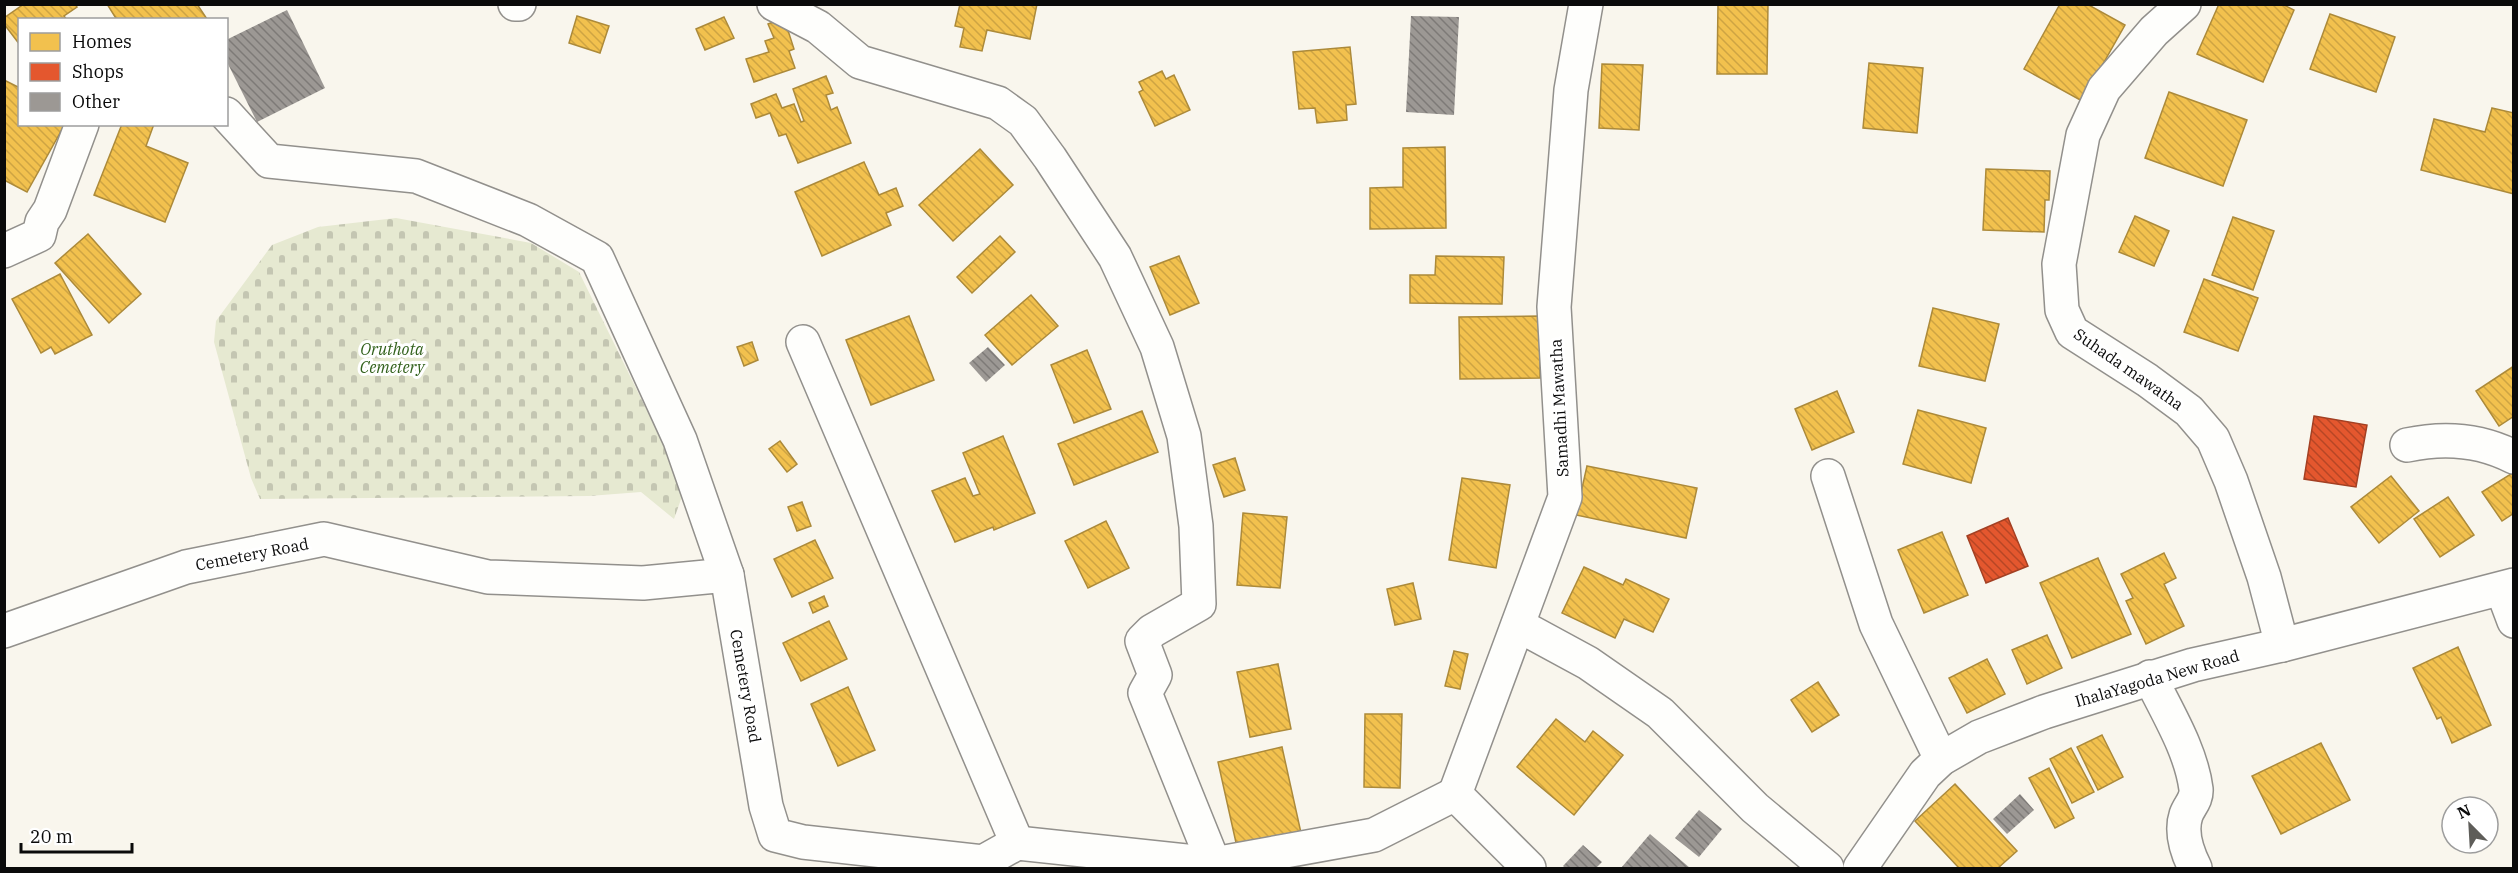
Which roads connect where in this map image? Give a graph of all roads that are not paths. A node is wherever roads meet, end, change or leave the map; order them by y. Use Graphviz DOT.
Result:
graph roads {
  1 [pos="774,4"];
  2 [pos="1586,4"];
  3 [pos="2184,4"];
  4 [pos="228,116"];
  5 [pos="81,126"];
  6 [pos="4,251"];
  7 [pos="803,342"];
  8 [pos="2407,445"];
  9 [pos="2514,457"];
  10 [pos="1828,476"];
  11 [pos="727,575"];
  12 [pos="2508,587"];
  13 [pos="2514,621"];
  14 [pos="1518,625"];
  15 [pos="4,631"];
  16 [pos="2282,645"];
  17 [pos="2150,677"];
  18 [pos="1941,759"];
  19 [pos="1455,794"];
  20 [pos="1017,843"];
  21 [pos="1214,864"];
  22 [pos="1528,868"];
  23 [pos="1827,868"];
  24 [pos="1860,868"];
  25 [pos="2195,868"];
  1 -- 21 [label="street"];
  2 -- 14 [label="street, Samadhi Mawatha"];
  3 -- 16 [label="street, Suhada mawatha"];
  4 -- 11 [label="street"];
  5 -- 6 [label="street"];
  7 -- 20 [label="street"];
  8 -- 9 [label="street"];
  10 -- 18 [label="street"];
  11 -- 15 [label="street, Cemetery Road"];
  11 -- 20 [label="street, Cemetery Road"];
  12 -- 13 [label="street"];
  12 -- 16 [label="street, IhalaYagoda New Road"];
  14 -- 19 [label="street, Samadhi Mawatha"];
  14 -- 23 [label="street"];
  16 -- 17 [label="street, IhalaYagoda New Road"];
  17 -- 18 [label="street, IhalaYagoda New Road"];
  17 -- 25 [label="street"];
  18 -- 24 [label="street, IhalaYagoda New Road"];
  19 -- 21 [label="street"];
  19 -- 22 [label="street"];
  20 -- 21 [label="street"];
}
